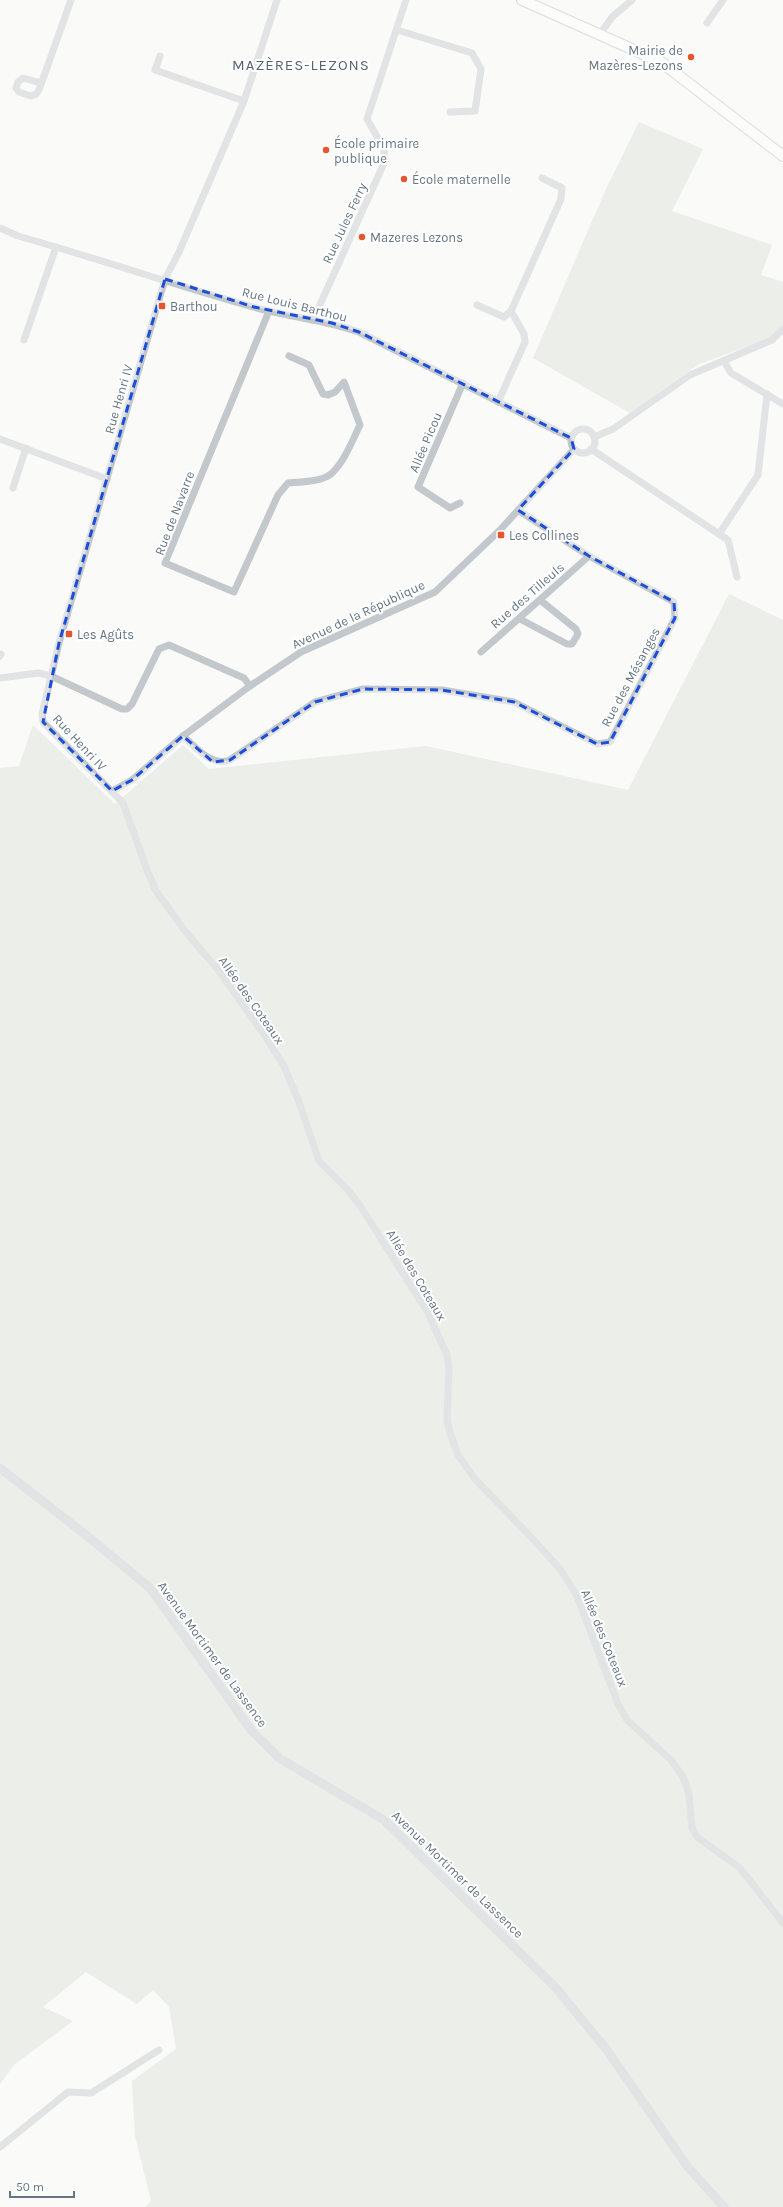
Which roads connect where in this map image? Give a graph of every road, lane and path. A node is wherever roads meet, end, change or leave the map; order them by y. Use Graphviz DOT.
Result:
graph roads {
  1 [pos="71,0"];
  2 [pos="277,0"];
  3 [pos="404,0"];
  4 [pos="522,0"];
  5 [pos="632,0"];
  6 [pos="723,0"];
  7 [pos="707,23"];
  8 [pos="397,30"];
  9 [pos="600,34"];
  10 [pos="160,56"];
  11 [pos="41,83"];
  12 [pos="244,101"];
  13 [pos="450,112"];
  14 [pos="783,156"];
  15 [pos="542,178"];
  16 [pos="0,228"];
  17 [pos="56,247"];
  18 [pos="165,280"];
  19 [pos="477,305"];
  20 [pos="269,311"];
  21 [pos="511,311"];
  22 [pos="313,320"];
  23 [pos="783,329"];
  24 [pos="24,340"];
  25 [pos="289,356"];
  26 [pos="724,361"];
  27 [pos="463,383"];
  28 [pos="767,394"];
  29 [pos="498,402"];
  30 [pos="783,404"];
  31 [pos="594,437"];
  32 [pos="0,438"];
  33 [pos="571,438"];
  34 [pos="26,448"];
  35 [pos="574,449"];
  36 [pos="591,449"];
  37 [pos="107,479"];
  38 [pos="13,488"];
  39 [pos="460,503"];
  40 [pos="518,510"];
  41 [pos="719,534"];
  42 [pos="589,556"];
  43 [pos="737,577"];
  44 [pos="540,600"];
  45 [pos="520,619"];
  46 [pos="481,652"];
  47 [pos="50,676"];
  48 [pos="0,678"];
  49 [pos="250,686"];
  50 [pos="183,736"];
  51 [pos="112,791"];
  52 [pos="0,1468"];
  53 [pos="783,1923"];
  54 [pos="159,2050"];
  55 [pos="0,2147"];
  56 [pos="724,2207"];
  1 -- 11 [label="street"];
  2 -- 12 [label="street, Rue Henri IV"];
  3 -- 8 [label="street, Rue Jules Ferry"];
  4 -- 9 [label="main road"];
  5 -- 9 [label="street"];
  6 -- 7 [label="street"];
  8 -- 13 [label="street"];
  8 -- 22 [label="street, Rue Jules Ferry"];
  9 -- 14 [label="main road"];
  10 -- 12 [label="street"];
  12 -- 18 [label="street, Rue Henri IV"];
  15 -- 21 [label="street"];
  16 -- 17 [label="street, Rue Louis Barthou"];
  17 -- 18 [label="street, Rue Louis Barthou"];
  17 -- 24 [label="street"];
  18 -- 20 [label="street, Rue Louis Barthou"];
  18 -- 37 [label="street, Rue Henri IV"];
  19 -- 21 [label="street"];
  20 -- 22 [label="street, Rue Louis Barthou"];
  20 -- 25 [label="street, Rue de Navarre"];
  21 -- 29 [label="street"];
  22 -- 27 [label="street, Rue Louis Barthou"];
  23 -- 26 [label="street"];
  26 -- 28 [label="street"];
  26 -- 31 [label="street"];
  27 -- 29 [label="street, Rue Louis Barthou"];
  27 -- 39 [label="street, Allée Picou"];
  28 -- 30 [label="street"];
  28 -- 41 [label="street"];
  29 -- 33 [label="street, Rue Louis Barthou"];
  31 -- 33 [label="street"];
  31 -- 36 [label="street"];
  32 -- 34 [label="street"];
  33 -- 35 [label="street"];
  34 -- 37 [label="street"];
  34 -- 38 [label="street"];
  35 -- 36 [label="street"];
  35 -- 40 [label="street, Avenue de la République"];
  36 -- 41 [label="street"];
  37 -- 47 [label="street, Rue Henri IV"];
  40 -- 42 [label="street, Rue des Mésanges"];
  40 -- 49 [label="street, Avenue de la République"];
  41 -- 43 [label="street"];
  42 -- 44 [label="street, Rue des Tilleuls"];
  42 -- 50 [label="street, Rue des Mésanges"];
  44 -- 45 [label="street, Rue des Tilleuls"];
  44 -- 45 [label="street"];
  45 -- 46 [label="street, Rue des Tilleuls"];
  47 -- 48 [label="street"];
  47 -- 49 [label="street"];
  47 -- 51 [label="street, Rue Henri IV"];
  49 -- 50 [label="street, Avenue de la République"];
  50 -- 51 [label="street, Avenue de la République"];
  51 -- 53 [label="street, Allée des Coteaux"];
  52 -- 56 [label="street, Avenue Mortimer de Lassence"];
  54 -- 55 [label="street"];
}
